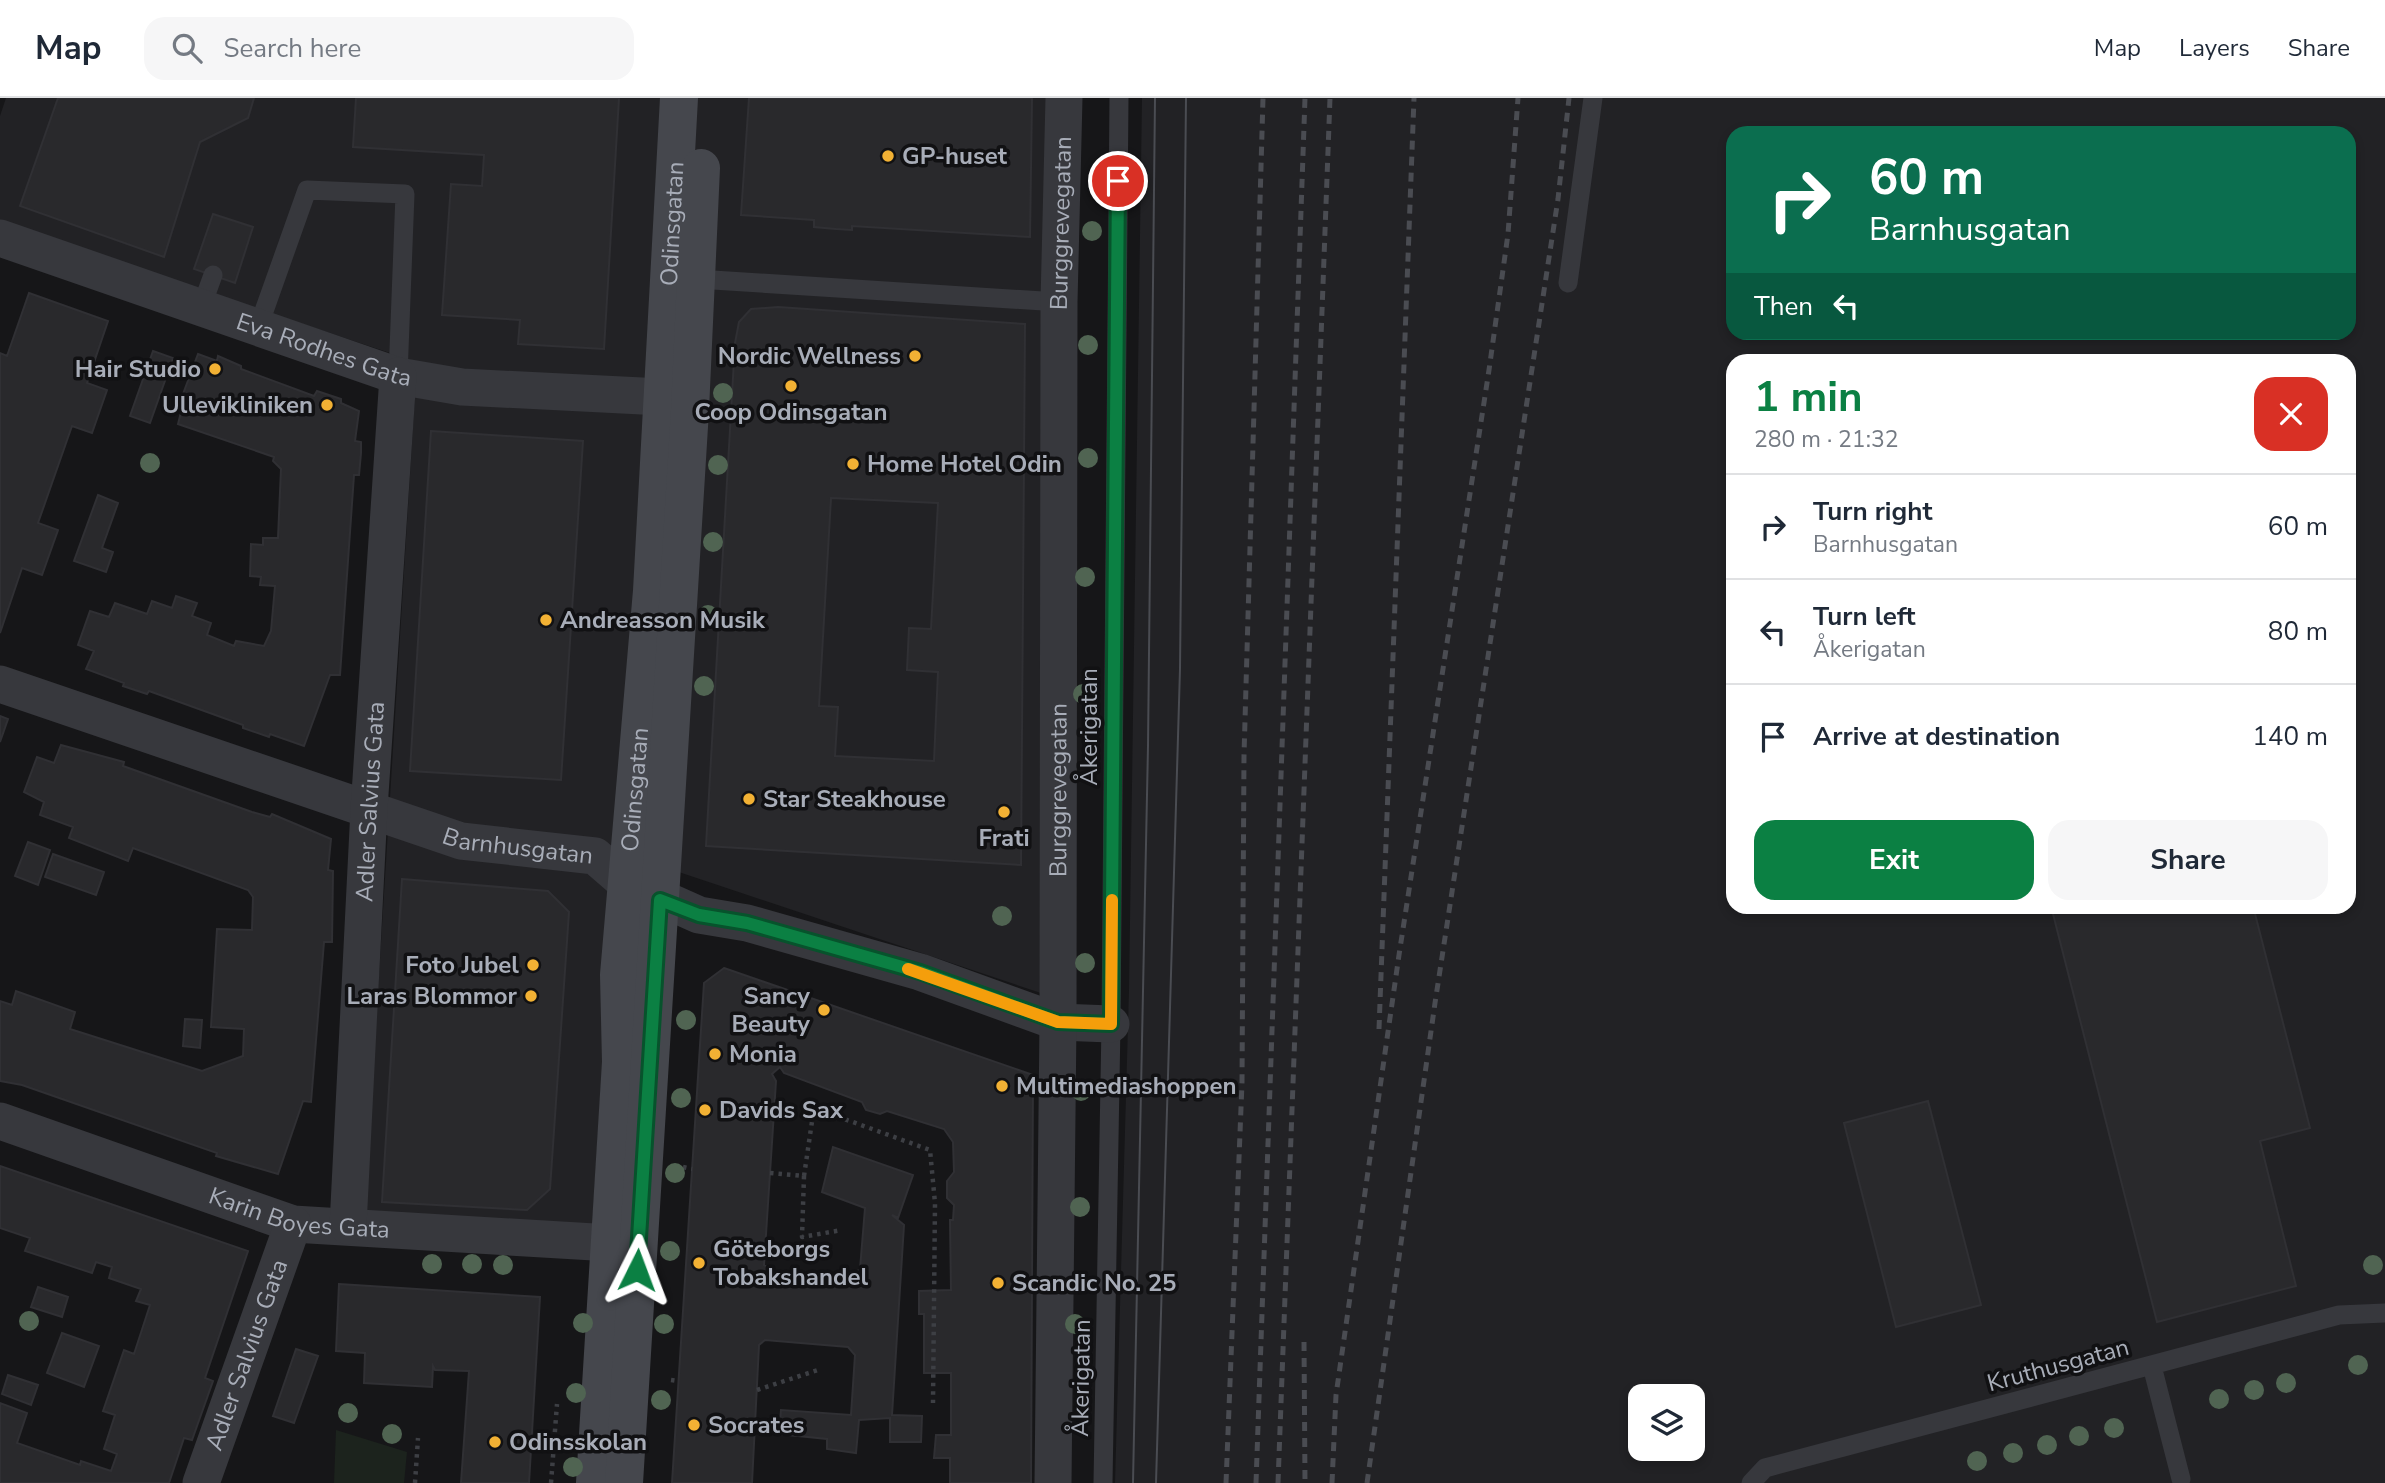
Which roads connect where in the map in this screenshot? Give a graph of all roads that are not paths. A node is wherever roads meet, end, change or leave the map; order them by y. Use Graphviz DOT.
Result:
graph roads {
  1 [pos="679,98"];
  2 [pos="704,98"];
  3 [pos="1064,98"];
  4 [pos="1119,98"];
  5 [pos="1593,98"];
  6 [pos="0,238"];
  7 [pos="697,279"];
  8 [pos="1568,283"];
  9 [pos="1059,302"];
  10 [pos="258,328"];
  11 [pos="398,376"];
  12 [pos="662,397"];
  13 [pos="0,684"];
  14 [pos="369,809"];
  15 [pos="625,883"];
  16 [pos="660,900"];
  17 [pos="1058,1022"];
  18 [pos="1111,1024"];
  19 [pos="0,1121"];
  20 [pos="293,1224"];
  21 [pos="348,1226"];
  22 [pos="611,1242"];
  23 [pos="2385,1313"];
  24 [pos="2152,1366"];
  25 [pos="2181,1479"];
  26 [pos="201,1483"];
  27 [pos="595,1483"];
  28 [pos="624,1483"];
  29 [pos="1053,1483"];
  30 [pos="1103,1483"];
  31 [pos="1751,1483"];
  1 -- 12 [label="main road, Odinsgatan"];
  2 -- 7 [label="main road, Odinsgatan"];
  3 -- 9 [label="street, Burggrevegatan"];
  4 -- 18 [label="lane, Åkerigatan"];
  5 -- 8 [label="lane"];
  6 -- 10 [label="street, Eva Rodhes Gata"];
  7 -- 9 [label="lane"];
  7 -- 16 [label="main road, Odinsgatan"];
  9 -- 17 [label="street, Burggrevegatan"];
  10 -- 11 [label="street, Eva Rodhes Gata"];
  10 -- 11 [label="lane"];
  11 -- 12 [label="street, Eva Rodhes Gata"];
  11 -- 14 [label="street, Adler Salvius Gata"];
  12 -- 15 [label="main road, Odinsgatan"];
  13 -- 14 [label="street, Barnhusgatan"];
  14 -- 15 [label="street, Barnhusgatan"];
  14 -- 21 [label="street, Adler Salvius Gata"];
  15 -- 16 [label="street, Barnhusgatan"];
  15 -- 22 [label="main road, Odinsgatan"];
  16 -- 17 [label="street, Barnhusgatan"];
  16 -- 28 [label="main road, Odinsgatan"];
  17 -- 18 [label="street, Barnhusgatan"];
  17 -- 29 [label="street, Burggrevegatan"];
  18 -- 30 [label="lane, Åkerigatan"];
  19 -- 20 [label="street, Karin Boyes Gata"];
  20 -- 21 [label="street, Karin Boyes Gata"];
  20 -- 26 [label="street, Adler Salvius Gata"];
  21 -- 22 [label="street, Karin Boyes Gata"];
  22 -- 27 [label="main road, Odinsgatan"];
  23 -- 24 [label="lane, Kruthusgatan"];
  24 -- 25 [label="lane"];
  24 -- 31 [label="lane, Kruthusgatan"];
}
